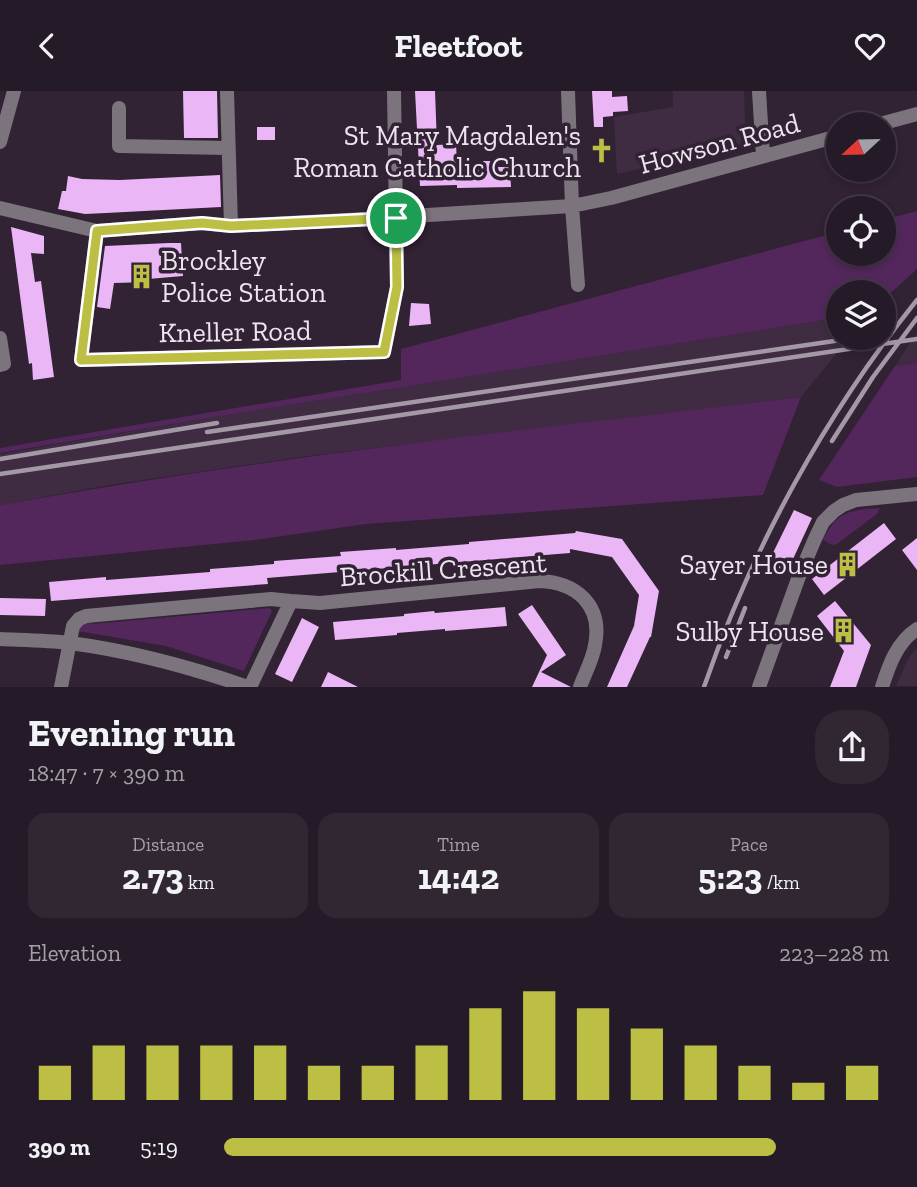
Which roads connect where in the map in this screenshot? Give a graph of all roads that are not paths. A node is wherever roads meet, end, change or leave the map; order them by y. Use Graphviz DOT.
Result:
graph roads {
  1 [pos="14,91"];
  2 [pos="227,91"];
  3 [pos="394,91"];
  4 [pos="568,91"];
  5 [pos="759,91"];
  6 [pos="119,108"];
  7 [pos="917,114"];
  8 [pos="896,120"];
  9 [pos="826,139"];
  10 [pos="0,142"];
  11 [pos="229,148"];
  12 [pos="763,156"];
  13 [pos="572,206"];
  14 [pos="0,208"];
  15 [pos="396,218"];
  16 [pos="231,226"];
  17 [pos="97,231"];
  18 [pos="578,285"];
  19 [pos="0,338"];
  20 [pos="0,365"];
  21 [pos="917,494"];
  22 [pos="291,601"];
  23 [pos="917,629"];
  24 [pos="0,639"];
  25 [pos="70,643"];
  26 [pos="61,687"];
  27 [pos="249,687"];
  28 [pos="580,687"];
  29 [pos="759,687"];
  30 [pos="882,687"];
  1 -- 10 [label="street"];
  2 -- 11 [label="street"];
  3 -- 15 [label="street"];
  4 -- 13 [label="street"];
  5 -- 12 [label="street"];
  6 -- 11 [label="street"];
  7 -- 8 [label="street"];
  9 -- 12 [label="street, Howson Road"];
  11 -- 16 [label="street"];
  12 -- 13 [label="street, Howson Road"];
  13 -- 15 [label="street, Howson Road"];
  13 -- 18 [label="street"];
  14 -- 17 [label="street"];
  15 -- 16 [label="street"];
  15 -- 17 [label="street, Kneller Road"];
  16 -- 17 [label="street"];
  19 -- 20 [label="street"];
  21 -- 29 [label="street"];
  22 -- 25 [label="street, Brockill Crescent"];
  22 -- 27 [label="street"];
  22 -- 28 [label="street, Brockill Crescent"];
  23 -- 30 [label="street"];
  24 -- 25 [label="street"];
  25 -- 26 [label="street"];
  25 -- 27 [label="street"];
}
